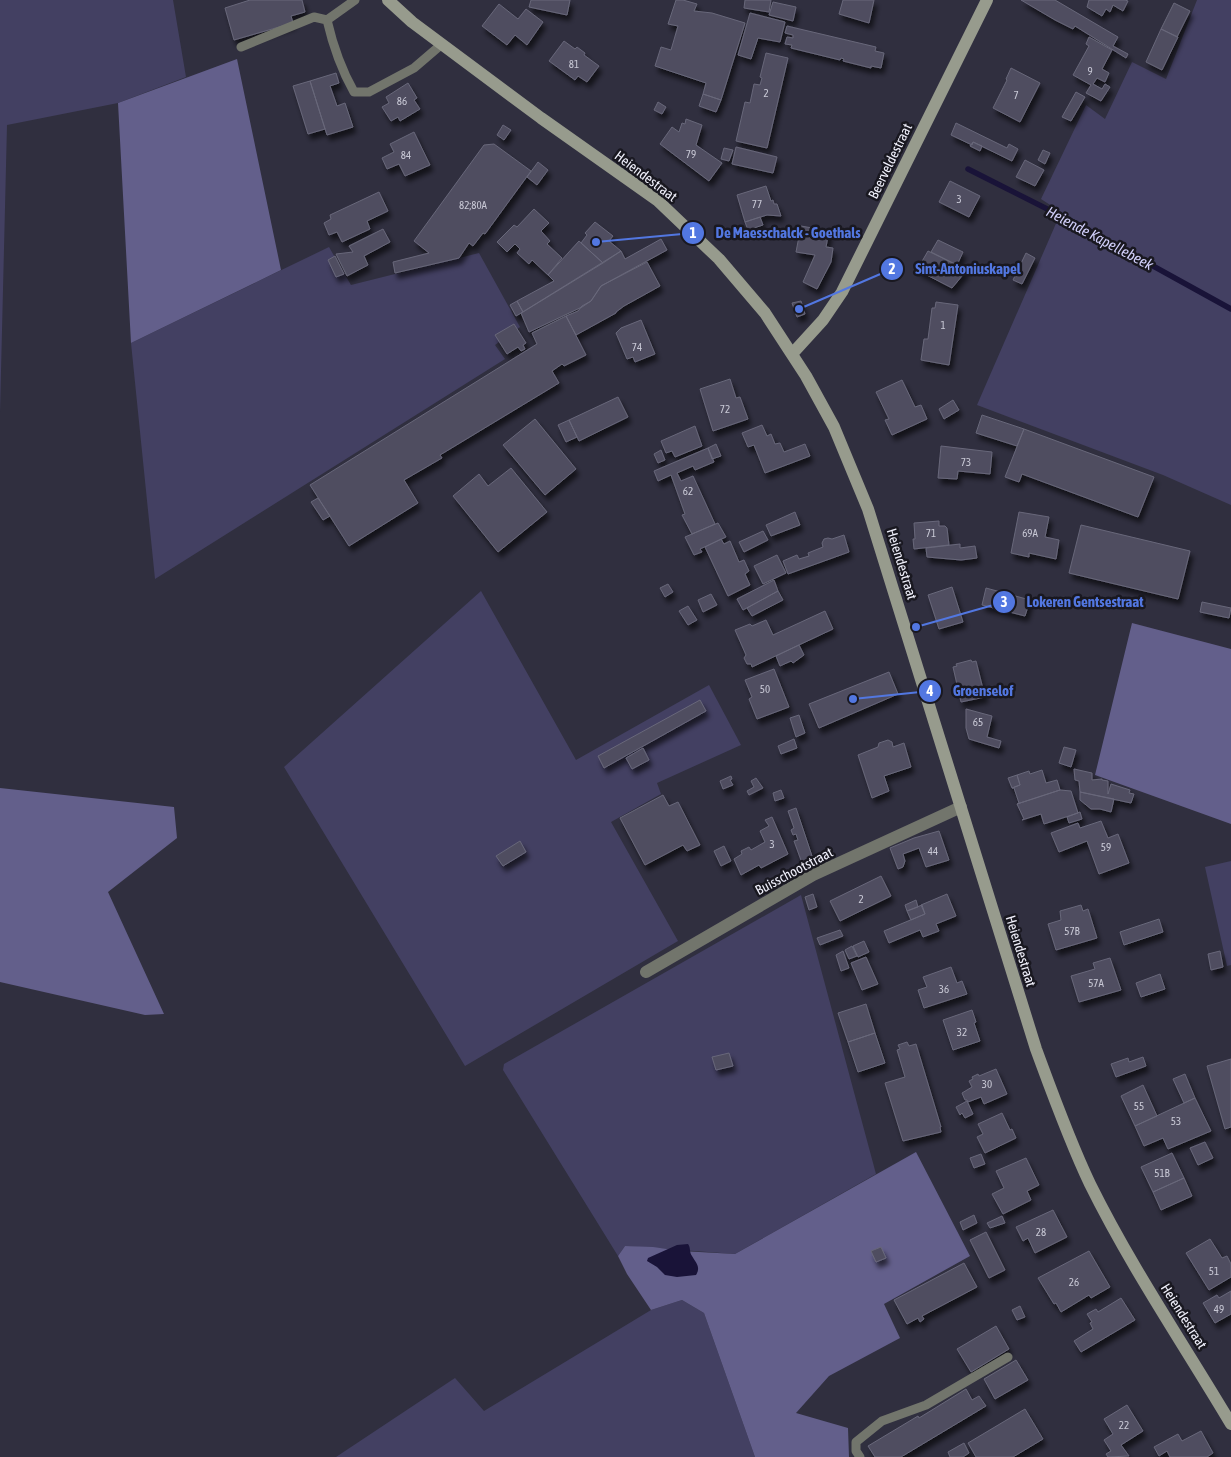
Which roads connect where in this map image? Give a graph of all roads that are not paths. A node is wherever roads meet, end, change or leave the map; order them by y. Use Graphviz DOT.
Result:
graph roads {
  1 [pos="354,0"];
  2 [pos="388,0"];
  3 [pos="987,0"];
  4 [pos="327,20"];
  5 [pos="442,44"];
  6 [pos="241,47"];
  7 [pos="792,354"];
  8 [pos="961,807"];
  9 [pos="646,972"];
  10 [pos="1008,1357"];
  11 [pos="1231,1424"];
  12 [pos="860,1457"];
  1 -- 4 [label="lane"];
  2 -- 5 [label="main road, Heiendestraat"];
  3 -- 7 [label="main road, Beerveldestraat"];
  4 -- 5 [label="lane"];
  4 -- 6 [label="lane"];
  5 -- 7 [label="main road, Heiendestraat"];
  7 -- 8 [label="main road, Heiendestraat"];
  8 -- 9 [label="street, Buisschootstraat"];
  8 -- 11 [label="main road, Heiendestraat"];
  10 -- 12 [label="lane"];
}
